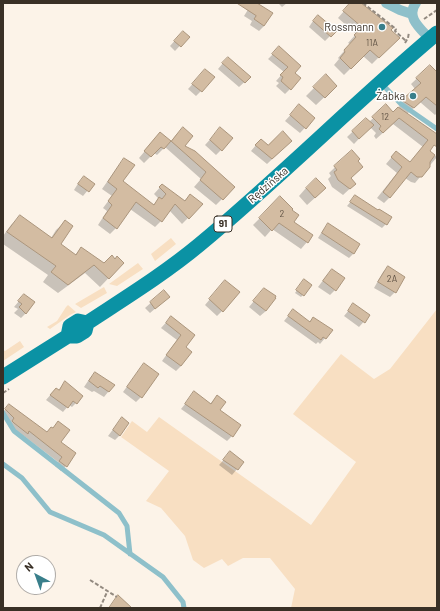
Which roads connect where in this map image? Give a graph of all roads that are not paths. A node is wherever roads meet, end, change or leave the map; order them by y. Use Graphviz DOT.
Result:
graph roads {
  1 [pos="386,3"];
  2 [pos="416,3"];
  3 [pos="412,14"];
  4 [pos="434,36"];
  5 [pos="380,82"];
  6 [pos="437,129"];
  7 [pos="3,377"];
  8 [pos="3,413"];
  9 [pos="3,464"];
  10 [pos="130,554"];
  11 [pos="184,608"];
  1 -- 3 [label="street"];
  2 -- 3 [label="street"];
  3 -- 4 [label="street"];
  4 -- 5 [label="main road, Rędzińska / 91"];
  5 -- 6 [label="lane"];
  5 -- 7 [label="main road, Rędzińska / 91"];
  8 -- 10 [label="lane"];
  9 -- 10 [label="lane"];
  10 -- 11 [label="lane"];
}
